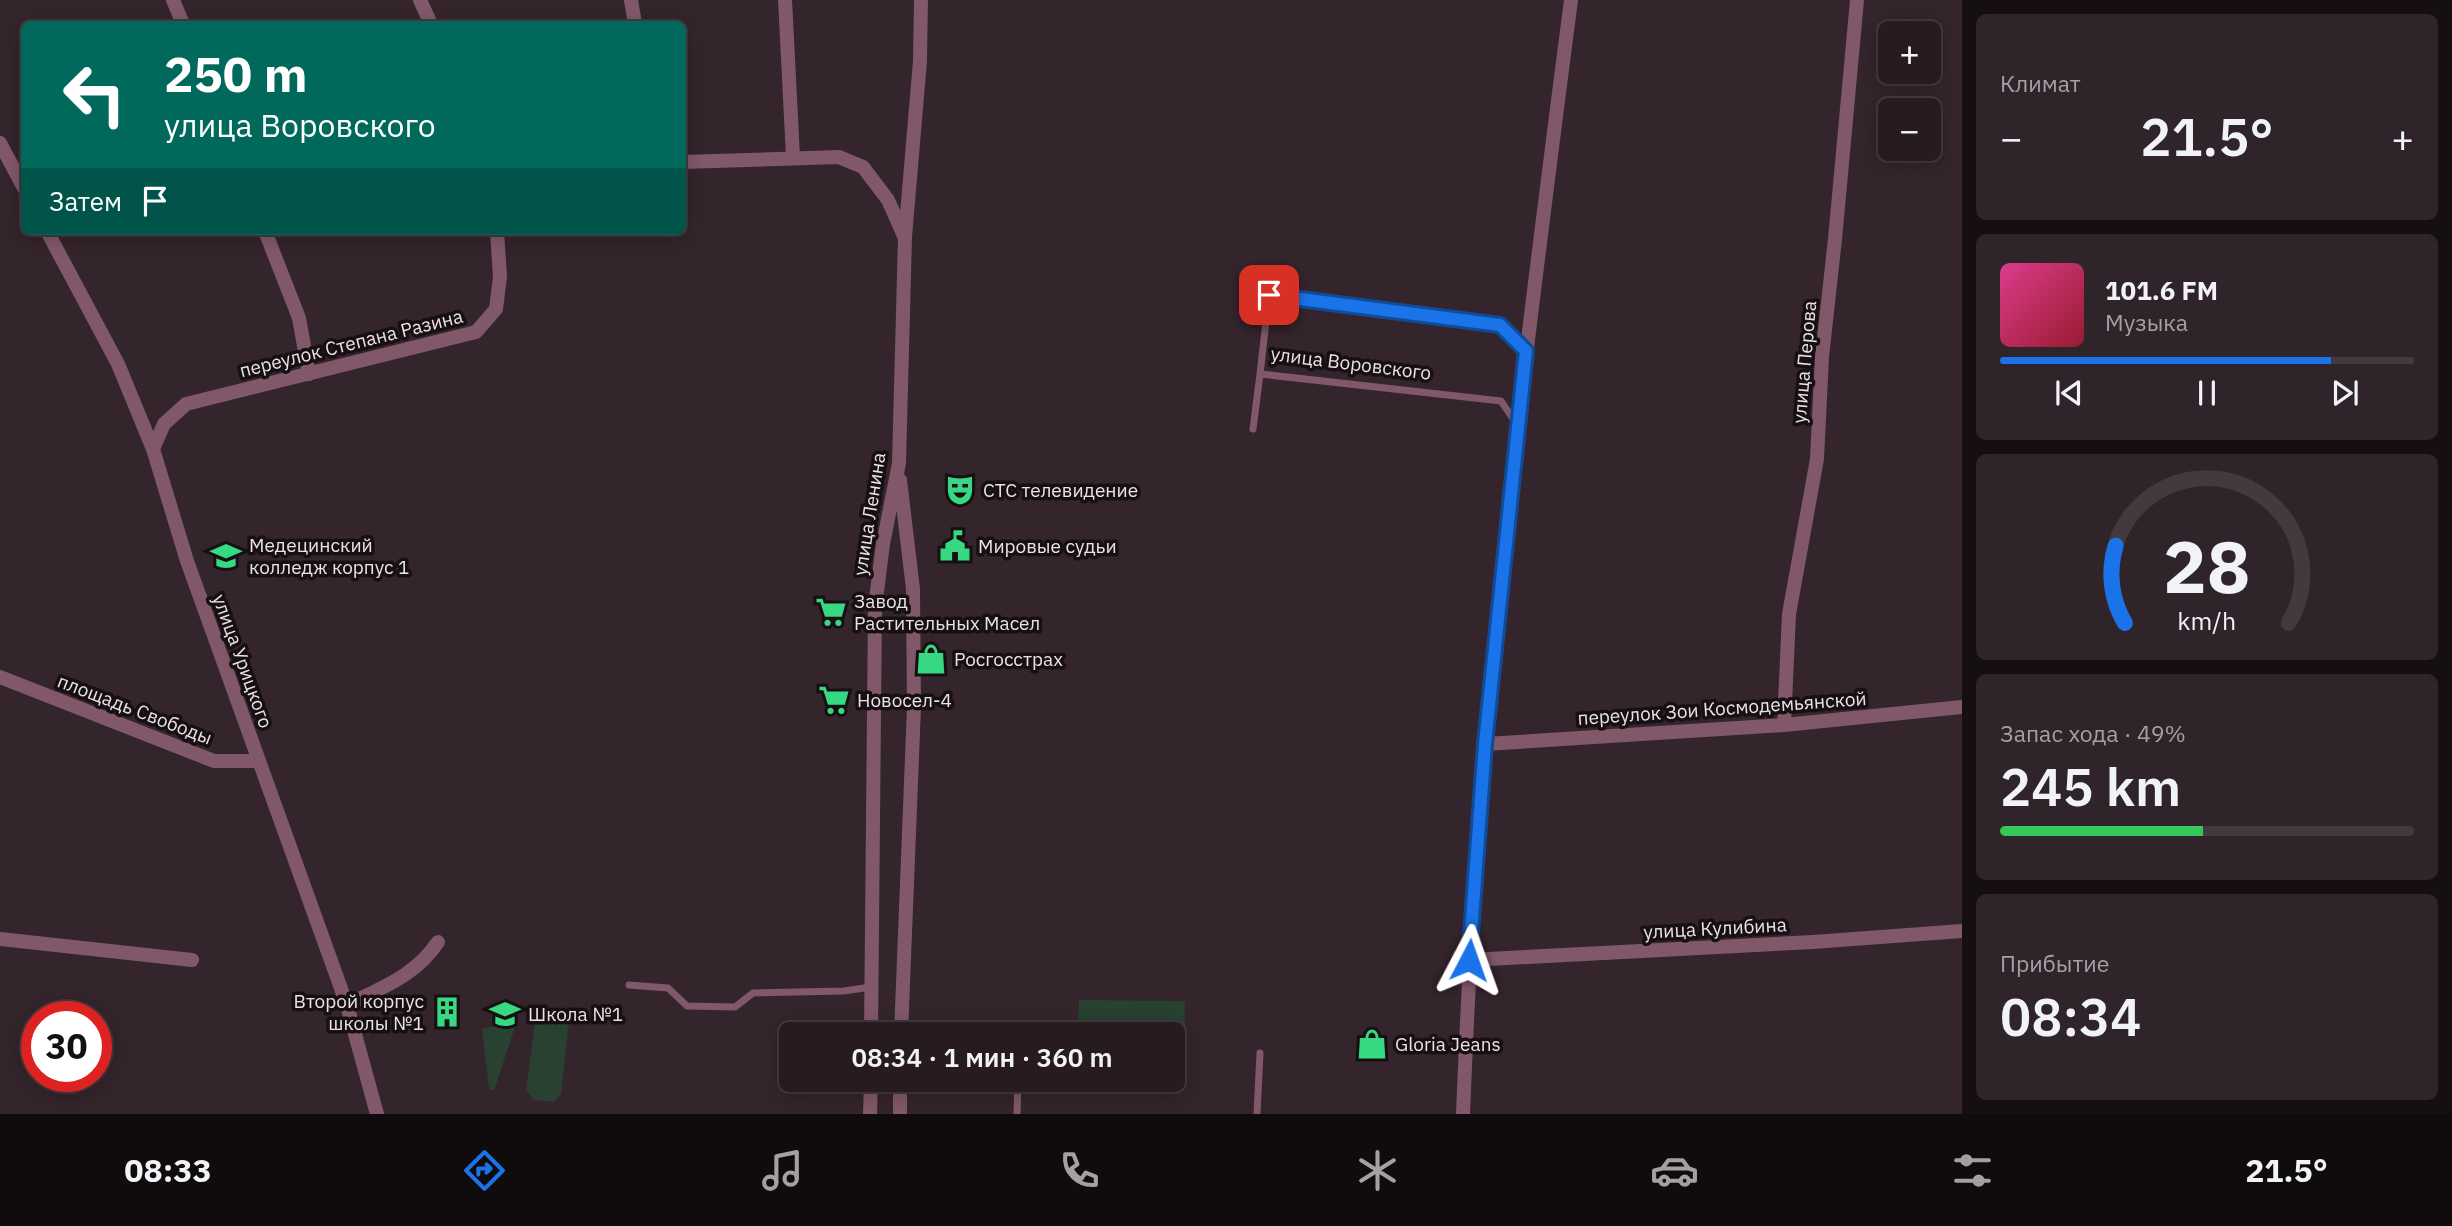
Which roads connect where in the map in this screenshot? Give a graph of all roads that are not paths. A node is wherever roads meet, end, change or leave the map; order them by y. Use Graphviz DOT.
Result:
graph roads {
  1 [pos="173,0"];
  2 [pos="420,0"];
  3 [pos="631,0"];
  4 [pos="785,0"];
  5 [pos="921,0"];
  6 [pos="1572,0"];
  7 [pos="1857,0"];
  8 [pos="182,21"];
  9 [pos="429,21"];
  10 [pos="634,21"];
  11 [pos="0,143"];
  12 [pos="793,157"];
  13 [pos="686,162"];
  14 [pos="21,182"];
  15 [pos="49,235"];
  16 [pos="267,235"];
  17 [pos="497,235"];
  18 [pos="905,237"];
  19 [pos="1272,274"];
  20 [pos="1269,295"];
  21 [pos="1526,351"];
  22 [pos="309,374"];
  23 [pos="1260,374"];
  24 [pos="1518,426"];
  25 [pos="1254,429"];
  26 [pos="153,449"];
  27 [pos="899,463"];
  28 [pos="0,677"];
  29 [pos="1962,708"];
  30 [pos="1784,725"];
  31 [pos="1485,744"];
  32 [pos="258,761"];
  33 [pos="1962,930"];
  34 [pos="0,939"];
  35 [pos="438,942"];
  36 [pos="192,960"];
  37 [pos="1469,960"];
  38 [pos="629,985"];
  39 [pos="872,987"];
  40 [pos="347,1005"];
  41 [pos="872,1022"];
  42 [pos="901,1022"];
  43 [pos="1259,1053"];
  44 [pos="871,1092"];
  45 [pos="901,1092"];
  46 [pos="1018,1092"];
  47 [pos="377,1114"];
  48 [pos="870,1114"];
  49 [pos="900,1114"];
  50 [pos="1017,1114"];
  51 [pos="1257,1114"];
  52 [pos="1463,1114"];
  1 -- 8 [label="street"];
  2 -- 9 [label="street"];
  3 -- 10 [label="street"];
  4 -- 12 [label="street"];
  5 -- 18 [label="street, улица Ленина"];
  6 -- 21 [label="street"];
  7 -- 30 [label="street, улица Перова"];
  11 -- 14 [label="street"];
  12 -- 13 [label="street"];
  12 -- 18 [label="street"];
  15 -- 26 [label="street, улица Урицкого"];
  16 -- 22 [label="street"];
  17 -- 22 [label="street, переулок Степана Разина"];
  18 -- 27 [label="street, улица Ленина"];
  19 -- 20 [label="lane, улица Воровского"];
  20 -- 21 [label="lane"];
  20 -- 23 [label="lane, улица Воровского"];
  21 -- 24 [label="street"];
  22 -- 26 [label="street, переулок Степана Разина"];
  23 -- 24 [label="lane, улица Воровского"];
  23 -- 25 [label="lane"];
  24 -- 31 [label="street"];
  26 -- 32 [label="street, улица Урицкого"];
  27 -- 39 [label="street, улица Ленина"];
  27 -- 42 [label="street"];
  28 -- 32 [label="street, площадь Свободы"];
  29 -- 30 [label="street, переулок Зои Космодемьянской"];
  30 -- 31 [label="street, переулок Зои Космодемьянской"];
  31 -- 37 [label="street"];
  32 -- 40 [label="street, улица Урицкого"];
  33 -- 37 [label="street, улица Кулибина"];
  34 -- 36 [label="street"];
  35 -- 40 [label="street"];
  37 -- 52 [label="street"];
  38 -- 39 [label="lane"];
  39 -- 41 [label="street, улица Ленина"];
  40 -- 47 [label="street, улица Урицкого"];
  43 -- 51 [label="lane"];
  44 -- 48 [label="street"];
  45 -- 49 [label="street"];
  46 -- 50 [label="lane"];
}
